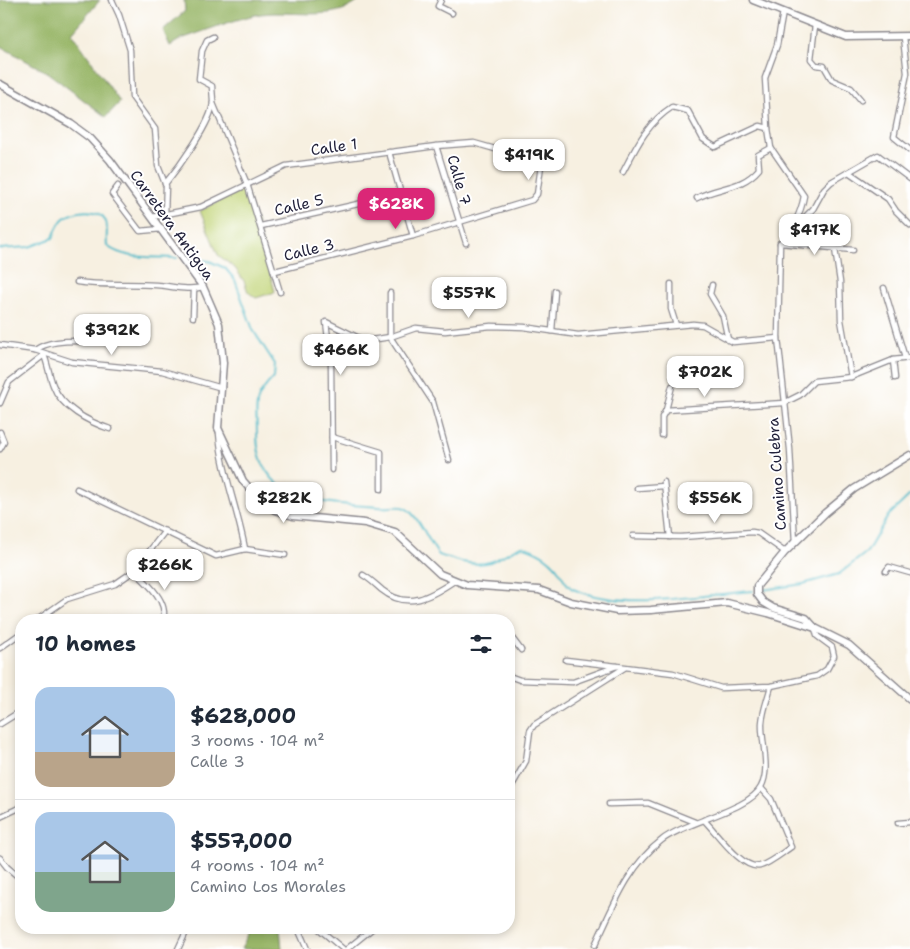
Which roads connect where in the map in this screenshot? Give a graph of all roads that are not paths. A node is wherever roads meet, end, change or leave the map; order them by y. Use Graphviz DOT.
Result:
graph roads {
  1 [pos="112,0"];
  2 [pos="441,0"];
  3 [pos="753,0"];
  4 [pos="783,12"];
  5 [pos="452,13"];
  6 [pos="815,25"];
  7 [pos="907,36"];
  8 [pos="213,37"];
  9 [pos="909,73"];
  10 [pos="0,84"];
  11 [pos="862,100"];
  12 [pos="213,103"];
  13 [pos="768,128"];
  14 [pos="436,146"];
  15 [pos="771,148"];
  16 [pos="910,150"];
  17 [pos="389,152"];
  18 [pos="623,172"];
  19 [pos="850,173"];
  20 [pos="910,179"];
  21 [pos="165,184"];
  22 [pos="247,184"];
  23 [pos="118,186"];
  24 [pos="402,194"];
  25 [pos="697,198"];
  26 [pos="522,203"];
  27 [pos="164,215"];
  28 [pos="152,217"];
  29 [pos="458,222"];
  30 [pos="910,225"];
  31 [pos="261,226"];
  32 [pos="162,229"];
  33 [pos="789,234"];
  34 [pos="839,235"];
  35 [pos="413,236"];
  36 [pos="466,243"];
  37 [pos="780,243"];
  38 [pos="835,248"];
  39 [pos="853,250"];
  40 [pos="275,271"];
  41 [pos="77,282"];
  42 [pos="671,284"];
  43 [pos="712,285"];
  44 [pos="203,287"];
  45 [pos="884,288"];
  46 [pos="194,290"];
  47 [pos="555,291"];
  48 [pos="280,292"];
  49 [pos="390,293"];
  50 [pos="193,317"];
  51 [pos="676,325"];
  52 [pos="552,331"];
  53 [pos="121,334"];
  54 [pos="390,338"];
  55 [pos="778,338"];
  56 [pos="728,340"];
  57 [pos="0,345"];
  58 [pos="35,350"];
  59 [pos="44,355"];
  60 [pos="907,358"];
  61 [pos="893,360"];
  62 [pos="851,377"];
  63 [pos="895,378"];
  64 [pos="672,386"];
  65 [pos="222,388"];
  66 [pos="784,403"];
  67 [pos="0,404"];
  68 [pos="666,410"];
  69 [pos="218,428"];
  70 [pos="110,429"];
  71 [pos="0,432"];
  72 [pos="662,435"];
  73 [pos="332,437"];
  74 [pos="0,449"];
  75 [pos="910,455"];
  76 [pos="449,460"];
  77 [pos="332,470"];
  78 [pos="637,488"];
  79 [pos="77,489"];
  80 [pos="381,489"];
  81 [pos="165,531"];
  82 [pos="633,536"];
  83 [pos="670,537"];
  84 [pos="795,543"];
  85 [pos="245,549"];
  86 [pos="785,552"];
  87 [pos="285,555"];
  88 [pos="134,571"];
  89 [pos="886,571"];
  90 [pos="910,573"];
  91 [pos="363,575"];
  92 [pos="454,581"];
  93 [pos="46,614"];
  94 [pos="163,614"];
  95 [pos="815,628"];
  96 [pos="15,637"];
  97 [pos="515,641"];
  98 [pos="0,648"];
  99 [pos="522,650"];
  100 [pos="566,660"];
  101 [pos="617,666"];
  102 [pos="624,668"];
  103 [pos="515,678"];
  104 [pos="771,686"];
  105 [pos="910,699"];
  106 [pos="15,715"];
  107 [pos="0,724"];
  108 [pos="515,780"];
  109 [pos="761,788"];
  110 [pos="609,804"];
  111 [pos="15,810"];
  112 [pos="0,816"];
  113 [pos="704,820"];
  114 [pos="695,822"];
  115 [pos="898,822"];
  116 [pos="910,822"];
  117 [pos="0,858"];
  118 [pos="15,874"];
  119 [pos="185,934"];
  120 [pos="301,934"];
  121 [pos="325,934"];
  122 [pos="366,934"];
  123 [pos="595,945"];
  124 [pos="178,949"];
  125 [pos="307,949"];
  126 [pos="343,949"];
  127 [pos="347,949"];
  1 -- 21 [label="street"];
  2 -- 5 [label="street"];
  3 -- 4 [label="street"];
  4 -- 6 [label="street"];
  4 -- 13 [label="street"];
  6 -- 7 [label="street"];
  6 -- 11 [label="street"];
  7 -- 9 [label="street"];
  8 -- 12 [label="street"];
  9 -- 16 [label="street"];
  10 -- 28 [label="street, Carretera Antigua"];
  12 -- 21 [label="street"];
  12 -- 22 [label="street"];
  13 -- 15 [label="street"];
  13 -- 18 [label="street"];
  14 -- 17 [label="street, Calle 1"];
  14 -- 26 [label="street, Calle 1"];
  14 -- 29 [label="street, Calle 7"];
  15 -- 25 [label="street"];
  15 -- 33 [label="street"];
  17 -- 22 [label="street, Calle 1"];
  17 -- 24 [label="street"];
  19 -- 20 [label="street"];
  19 -- 30 [label="street"];
  19 -- 33 [label="street"];
  21 -- 27 [label="street"];
  22 -- 27 [label="street, Calle 1"];
  22 -- 31 [label="street"];
  23 -- 32 [label="street"];
  24 -- 31 [label="street, Calle 5"];
  24 -- 35 [label="street"];
  26 -- 29 [label="street, Calle 3"];
  27 -- 28 [label="street, Calle 1"];
  28 -- 32 [label="street, Carretera Antigua"];
  29 -- 35 [label="street, Calle 3"];
  29 -- 36 [label="street, Calle 7"];
  31 -- 40 [label="street"];
  32 -- 44 [label="street, Carretera Antigua"];
  33 -- 34 [label="street"];
  33 -- 37 [label="street"];
  35 -- 40 [label="street, Calle 3"];
  37 -- 38 [label="street"];
  37 -- 55 [label="street, Camino Culebra"];
  38 -- 39 [label="street"];
  38 -- 62 [label="street"];
  40 -- 48 [label="street"];
  41 -- 46 [label="street"];
  42 -- 51 [label="street"];
  43 -- 56 [label="street"];
  44 -- 46 [label="street"];
  44 -- 65 [label="street, Carretera Antigua"];
  45 -- 60 [label="street"];
  46 -- 50 [label="street"];
  47 -- 52 [label="street"];
  49 -- 54 [label="street"];
  51 -- 52 [label="street"];
  51 -- 56 [label="street"];
  52 -- 54 [label="street"];
  53 -- 58 [label="street"];
  54 -- 73 [label="street"];
  54 -- 76 [label="street"];
  55 -- 56 [label="street"];
  55 -- 66 [label="street, Camino Culebra"];
  57 -- 58 [label="street"];
  58 -- 59 [label="street"];
  59 -- 65 [label="street"];
  59 -- 67 [label="street"];
  59 -- 70 [label="street"];
  60 -- 61 [label="street"];
  61 -- 62 [label="street"];
  61 -- 63 [label="street"];
  62 -- 66 [label="street"];
  64 -- 68 [label="street"];
  65 -- 69 [label="street, Carretera Antigua"];
  66 -- 68 [label="street"];
  66 -- 84 [label="street, Camino Culebra"];
  68 -- 72 [label="street"];
  69 -- 85 [label="street"];
  69 -- 92 [label="street"];
  71 -- 74 [label="street"];
  73 -- 77 [label="street"];
  73 -- 80 [label="street"];
  75 -- 84 [label="street"];
  78 -- 83 [label="street"];
  79 -- 81 [label="street"];
  81 -- 85 [label="street"];
  81 -- 88 [label="street"];
  82 -- 83 [label="street"];
  83 -- 86 [label="street"];
  84 -- 86 [label="street"];
  85 -- 87 [label="street"];
  86 -- 95 [label="street"];
  88 -- 93 [label="street"];
  88 -- 94 [label="street"];
  89 -- 90 [label="street"];
  91 -- 92 [label="street"];
  92 -- 95 [label="street"];
  95 -- 104 [label="street"];
  95 -- 105 [label="street"];
  96 -- 98 [label="street"];
  97 -- 99 [label="street"];
  100 -- 101 [label="street"];
  101 -- 102 [label="street"];
  101 -- 103 [label="street"];
  102 -- 104 [label="street"];
  102 -- 108 [label="street"];
  104 -- 109 [label="street"];
  106 -- 107 [label="street"];
  109 -- 113 [label="street"];
  109 -- 113 [label="street"];
  110 -- 114 [label="street"];
  111 -- 112 [label="street"];
  113 -- 114 [label="street"];
  114 -- 123 [label="street"];
  115 -- 116 [label="street"];
  117 -- 118 [label="street"];
  119 -- 124 [label="street"];
  120 -- 125 [label="street"];
  121 -- 126 [label="street"];
  122 -- 127 [label="street"];
}
